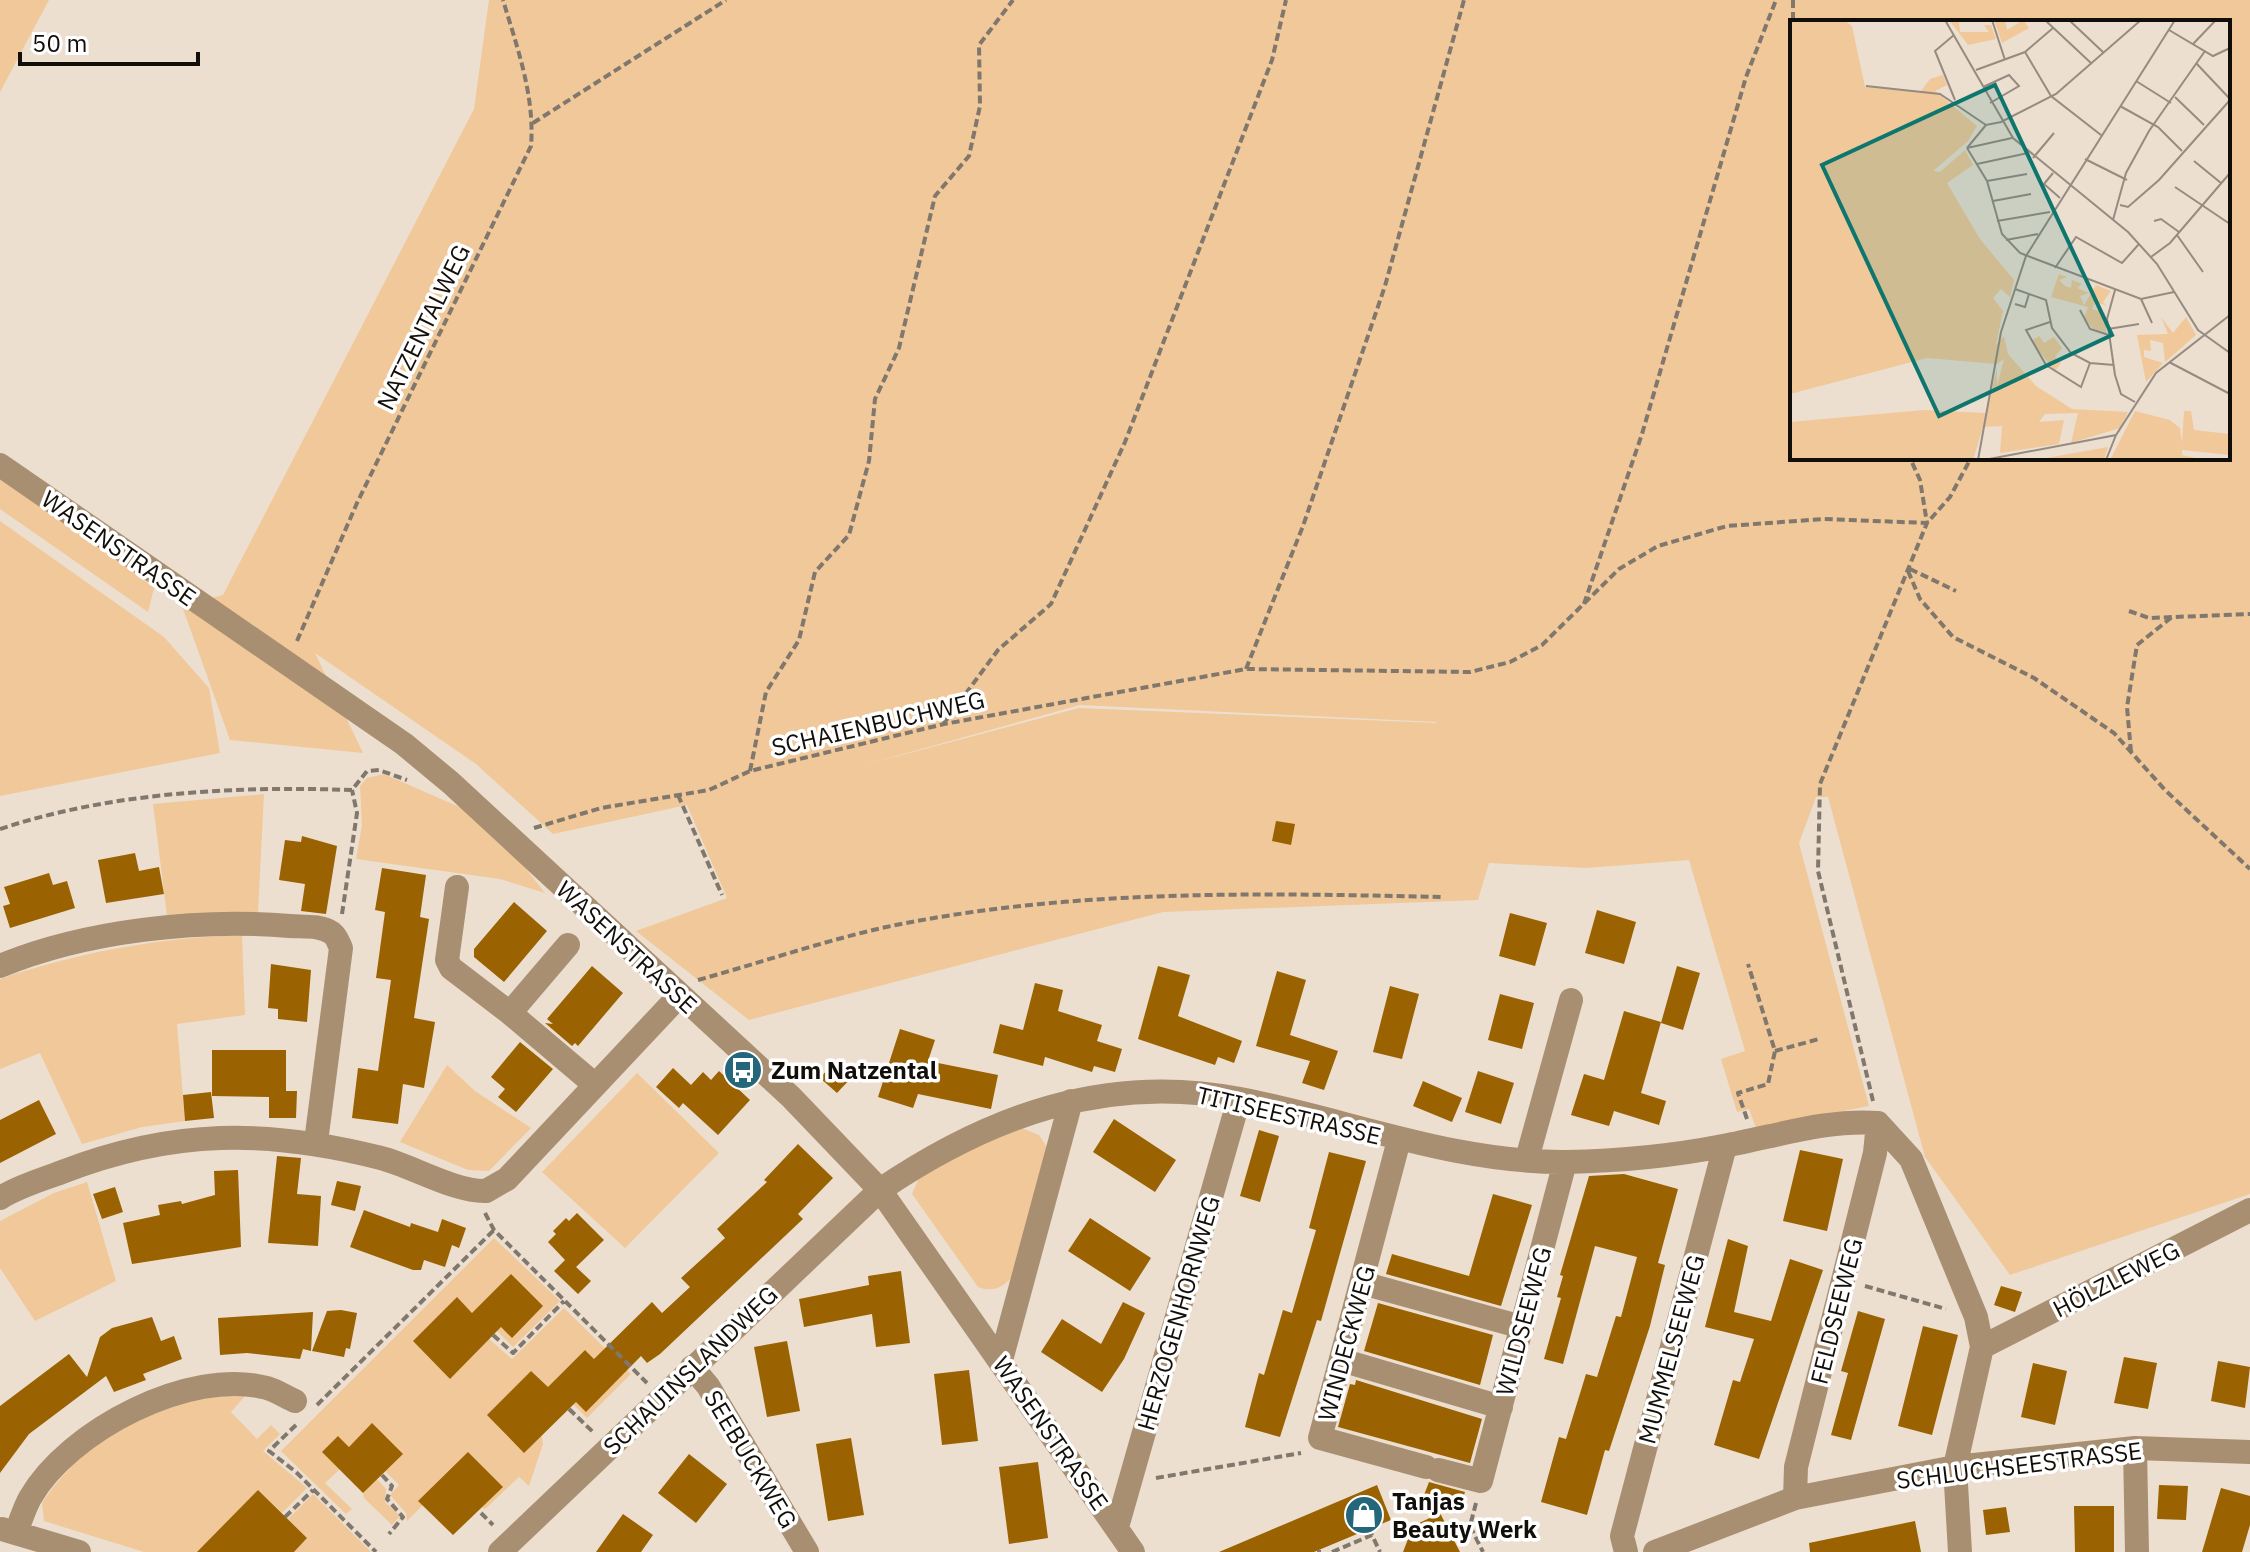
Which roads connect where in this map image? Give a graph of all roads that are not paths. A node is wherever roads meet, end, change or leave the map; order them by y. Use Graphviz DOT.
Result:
graph roads {
  1 [pos="0,465"];
  2 [pos="457,887"];
  3 [pos="568,945"];
  4 [pos="0,966"];
  5 [pos="682,989"];
  6 [pos="1571,1000"];
  7 [pos="510,1013"];
  8 [pos="594,1084"];
  9 [pos="1239,1099"];
  10 [pos="1071,1101"];
  11 [pos="1878,1123"];
  12 [pos="1399,1140"];
  13 [pos="316,1142"];
  14 [pos="1725,1146"];
  15 [pos="1527,1159"];
  16 [pos="1565,1162"];
  17 [pos="880,1190"];
  18 [pos="0,1198"];
  19 [pos="2250,1210"];
  20 [pos="1362,1283"];
  21 [pos="1522,1327"];
  22 [pos="1982,1347"];
  23 [pos="1001,1360"];
  24 [pos="1341,1360"];
  25 [pos="692,1367"];
  26 [pos="1501,1407"];
  27 [pos="305,1408"];
  28 [pos="2135,1448"];
  29 [pos="2250,1452"];
  30 [pos="1955,1467"];
  31 [pos="1481,1481"];
  32 [pos="1795,1498"];
  33 [pos="1117,1527"];
  34 [pos="8,1530"];
  35 [pos="501,1543"];
  36 [pos="65,1550"];
  37 [pos="807,1552"];
  38 [pos="1133,1552"];
  39 [pos="1626,1552"];
  40 [pos="1655,1552"];
  41 [pos="1960,1552"];
  42 [pos="2137,1552"];
  1 -- 5 [label="street, WASENSTRASSE"];
  2 -- 7 [label="street"];
  3 -- 7 [label="street"];
  4 -- 13 [label="street"];
  5 -- 8 [label="street"];
  5 -- 17 [label="street, WASENSTRASSE"];
  6 -- 15 [label="street"];
  7 -- 8 [label="street"];
  8 -- 13 [label="street"];
  9 -- 10 [label="street, TITISEESTRASSE"];
  9 -- 12 [label="street, TITISEESTRASSE"];
  9 -- 33 [label="street, HERZOGENHORNWEG"];
  10 -- 17 [label="street, TITISEESTRASSE"];
  10 -- 23 [label="street"];
  11 -- 14 [label="street, TITISEESTRASSE"];
  11 -- 22 [label="street"];
  11 -- 32 [label="street, FELDSEEWEG"];
  12 -- 15 [label="street, TITISEESTRASSE"];
  12 -- 20 [label="street, WINDECKWEG"];
  13 -- 18 [label="street"];
  14 -- 16 [label="street, TITISEESTRASSE"];
  14 -- 39 [label="street, MUMMELSEEWEG"];
  15 -- 16 [label="street, TITISEESTRASSE"];
  16 -- 21 [label="street, WILDSEEWEG"];
  17 -- 23 [label="street, WASENSTRASSE"];
  17 -- 25 [label="street, SCHAUINSLANDWEG"];
  19 -- 22 [label="street, HÖLZLEWEG"];
  20 -- 21 [label="street"];
  20 -- 24 [label="street, WINDECKWEG"];
  21 -- 26 [label="street, WILDSEEWEG"];
  22 -- 30 [label="street"];
  23 -- 33 [label="street, WASENSTRASSE"];
  24 -- 26 [label="street"];
  24 -- 31 [label="street, WINDECKWEG"];
  25 -- 35 [label="street, SCHAUINSLANDWEG"];
  25 -- 37 [label="street, SEEBUCKWEG"];
  26 -- 31 [label="street, WILDSEEWEG"];
  27 -- 34 [label="street"];
  28 -- 29 [label="street, SCHLUCHSEESTRASSE"];
  28 -- 30 [label="street, SCHLUCHSEESTRASSE"];
  28 -- 42 [label="street"];
  30 -- 32 [label="street, SCHLUCHSEESTRASSE"];
  30 -- 41 [label="street"];
  32 -- 40 [label="street, SCHLUCHSEESTRASSE"];
  33 -- 38 [label="street, WASENSTRASSE"];
  34 -- 36 [label="street"];
}
